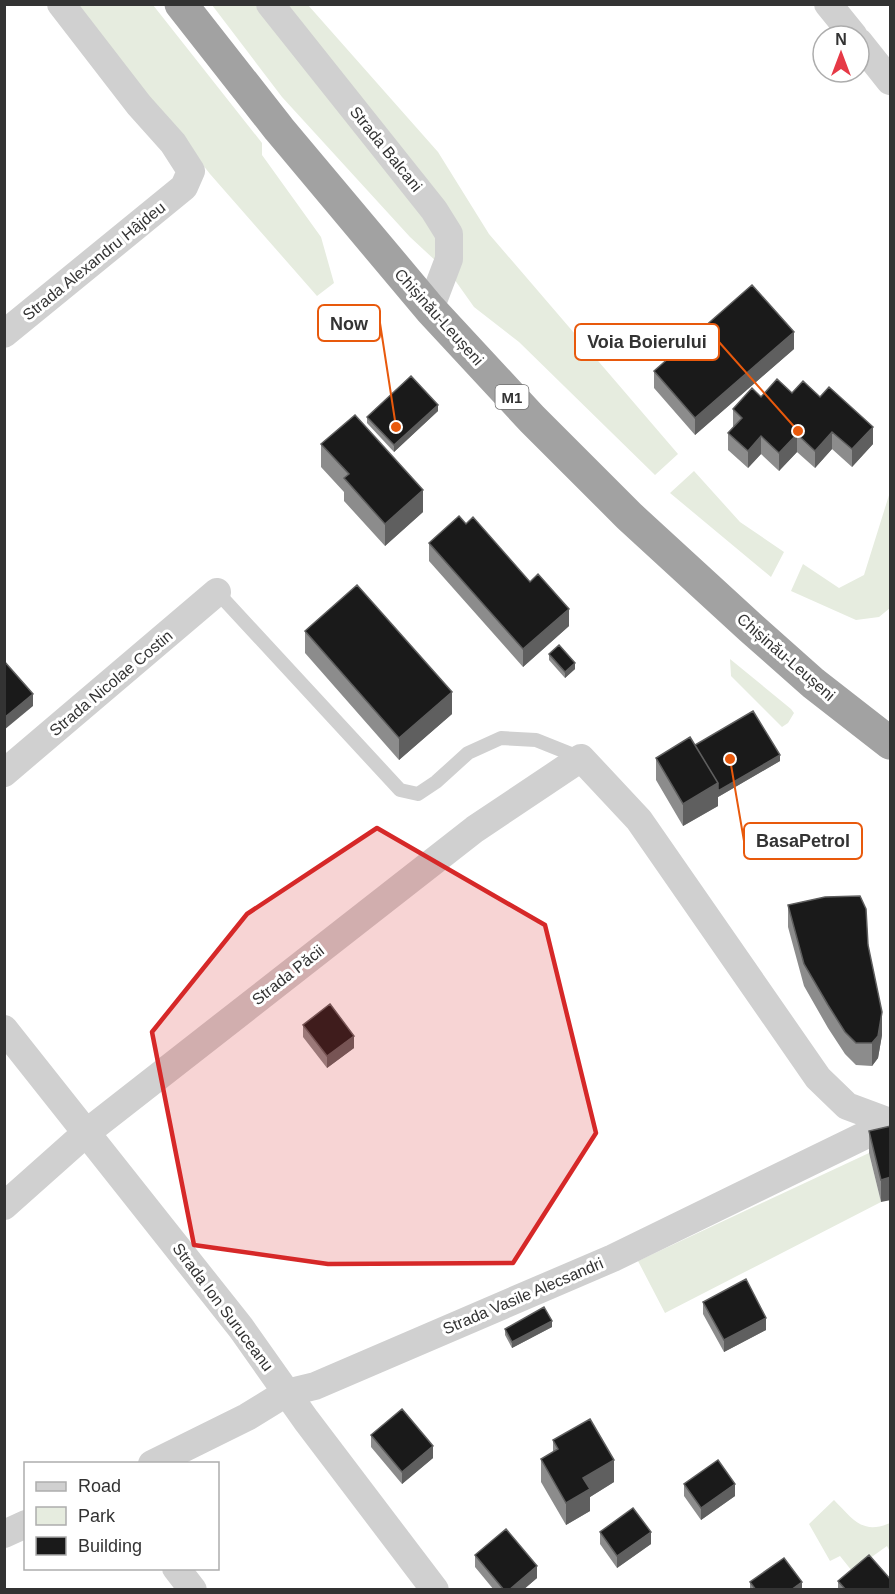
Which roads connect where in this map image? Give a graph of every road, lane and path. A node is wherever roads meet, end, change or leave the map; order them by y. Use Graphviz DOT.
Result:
graph roads {
  1 [pos="61,4"];
  2 [pos="181,4"];
  3 [pos="270,4"];
  4 [pos="828,4"];
  5 [pos="844,24"];
  6 [pos="871,57"];
  7 [pos="891,81"];
  8 [pos="429,309"];
  9 [pos="4,334"];
  10 [pos="217,592"];
  11 [pos="891,743"];
  12 [pos="581,758"];
  13 [pos="4,773"];
  14 [pos="4,1029"];
  15 [pos="891,1122"];
  16 [pos="86,1132"];
  17 [pos="4,1206"];
  18 [pos="286,1393"];
  19 [pos="156,1462"];
  20 [pos="24,1525"];
  21 [pos="4,1534"];
  22 [pos="177,1570"];
  23 [pos="192,1590"];
  24 [pos="435,1590"];
  1 -- 9 [label="street, Strada Alexandru Hâjdeu"];
  2 -- 8 [label="highway, Chișinău-Leușeni / M1"];
  3 -- 8 [label="street, Strada Balcani"];
  4 -- 5 [label="street"];
  6 -- 7 [label="street"];
  8 -- 11 [label="highway, Chișinău-Leușeni / M1"];
  10 -- 12 [label="lane"];
  10 -- 13 [label="street, Strada Nicolae Costin"];
  12 -- 15 [label="street"];
  12 -- 16 [label="street, Strada Păcii"];
  14 -- 16 [label="street, Strada Ion Suruceanu"];
  15 -- 18 [label="street, Strada Vasile Alecsandri"];
  16 -- 17 [label="street, Strada Păcii"];
  16 -- 18 [label="street, Strada Ion Suruceanu"];
  18 -- 19 [label="street, Strada Vasile Alecsandri"];
  18 -- 24 [label="street, Strada Ion Suruceanu"];
  20 -- 21 [label="street"];
  22 -- 23 [label="street"];
}
